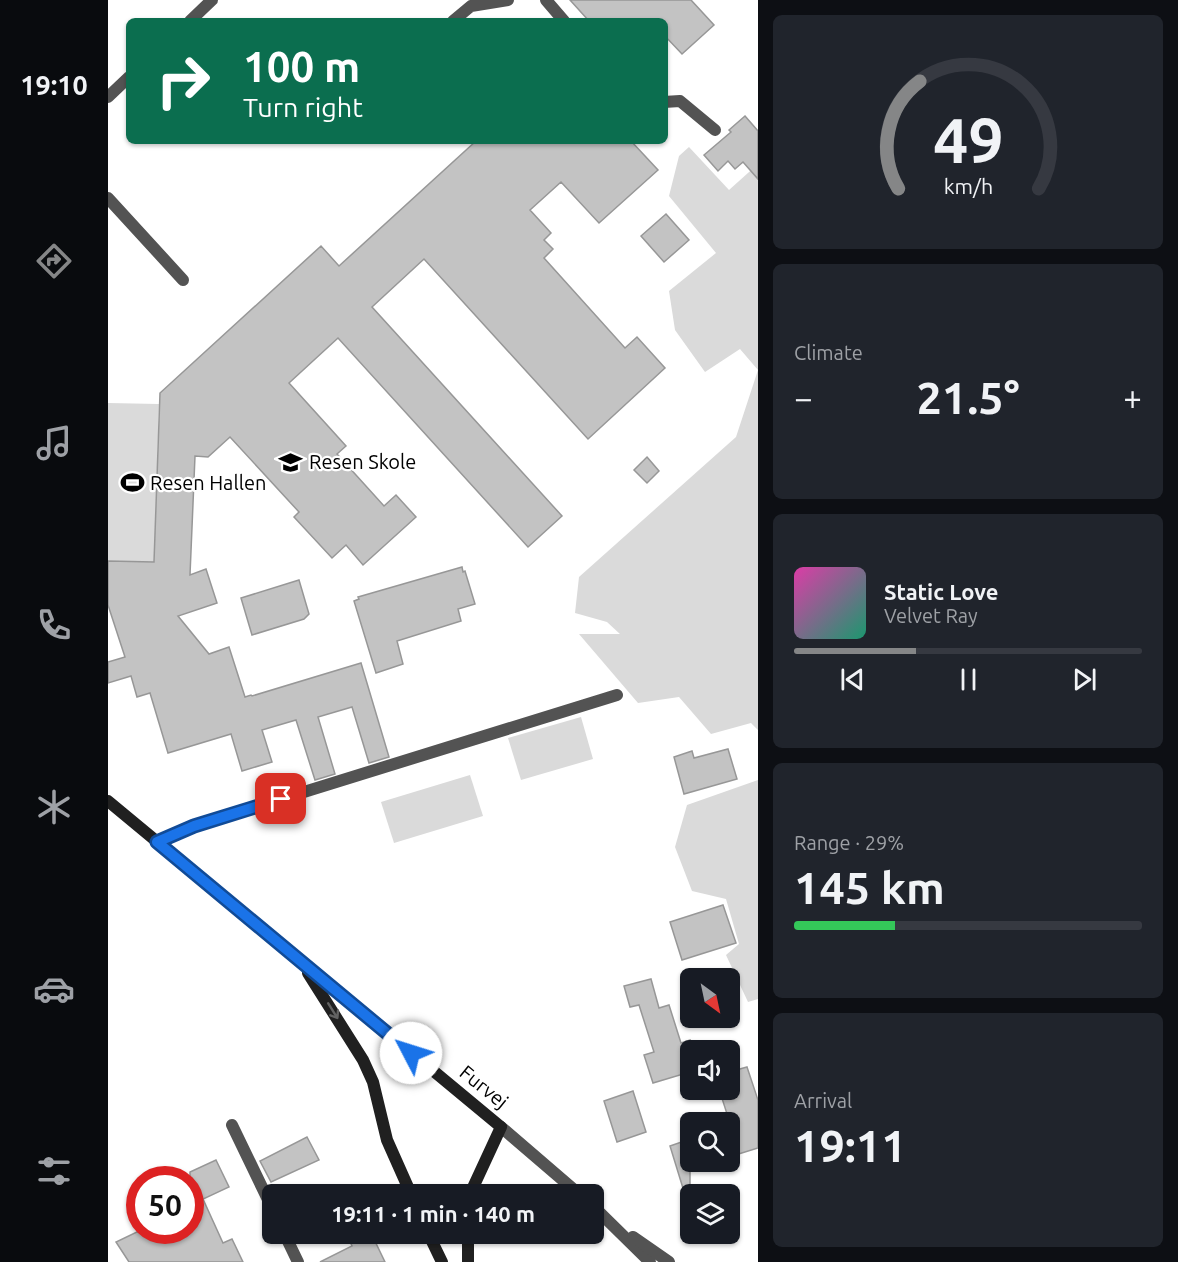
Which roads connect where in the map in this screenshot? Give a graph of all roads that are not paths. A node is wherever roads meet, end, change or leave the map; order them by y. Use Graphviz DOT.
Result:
graph roads {
  1 [pos="212,0"];
  2 [pos="508,0"];
  3 [pos="546,0"];
  4 [pos="192,18"];
  5 [pos="457,18"];
  6 [pos="561,18"];
  7 [pos="126,80"];
  8 [pos="108,97"];
  9 [pos="668,102"];
  10 [pos="715,130"];
  11 [pos="108,198"];
  12 [pos="183,280"];
  13 [pos="617,695"];
  14 [pos="108,801"];
  15 [pos="157,842"];
  16 [pos="301,962"];
  17 [pos="232,1125"];
  18 [pos="501,1127"];
  19 [pos="407,1184"];
  20 [pos="475,1184"];
  21 [pos="567,1184"];
  22 [pos="262,1187"];
  23 [pos="604,1216"];
  24 [pos="610,1221"];
  25 [pos="289,1244"];
  26 [pos="434,1244"];
  27 [pos="468,1244"];
  28 [pos="298,1262"];
  29 [pos="442,1262"];
  30 [pos="468,1262"];
  31 [pos="650,1262"];
  32 [pos="669,1262"];
  1 -- 4 [label="street"];
  2 -- 5 [label="street"];
  3 -- 6 [label="street"];
  7 -- 8 [label="street"];
  9 -- 10 [label="street"];
  11 -- 12 [label="street"];
  13 -- 15 [label="street"];
  14 -- 15 [label="main road, Furvej"];
  15 -- 16 [label="main road, Furvej"];
  16 -- 18 [label="main road, Furvej"];
  16 -- 19 [label="main road, Furvej, one-way"];
  17 -- 22 [label="street"];
  18 -- 20 [label="main road, Furvej"];
  18 -- 21 [label="street"];
  23 -- 24 [label="street"];
  24 -- 31 [label="street"];
  24 -- 32 [label="street"];
  25 -- 28 [label="street"];
  26 -- 29 [label="main road"];
  27 -- 30 [label="main road"];
}
